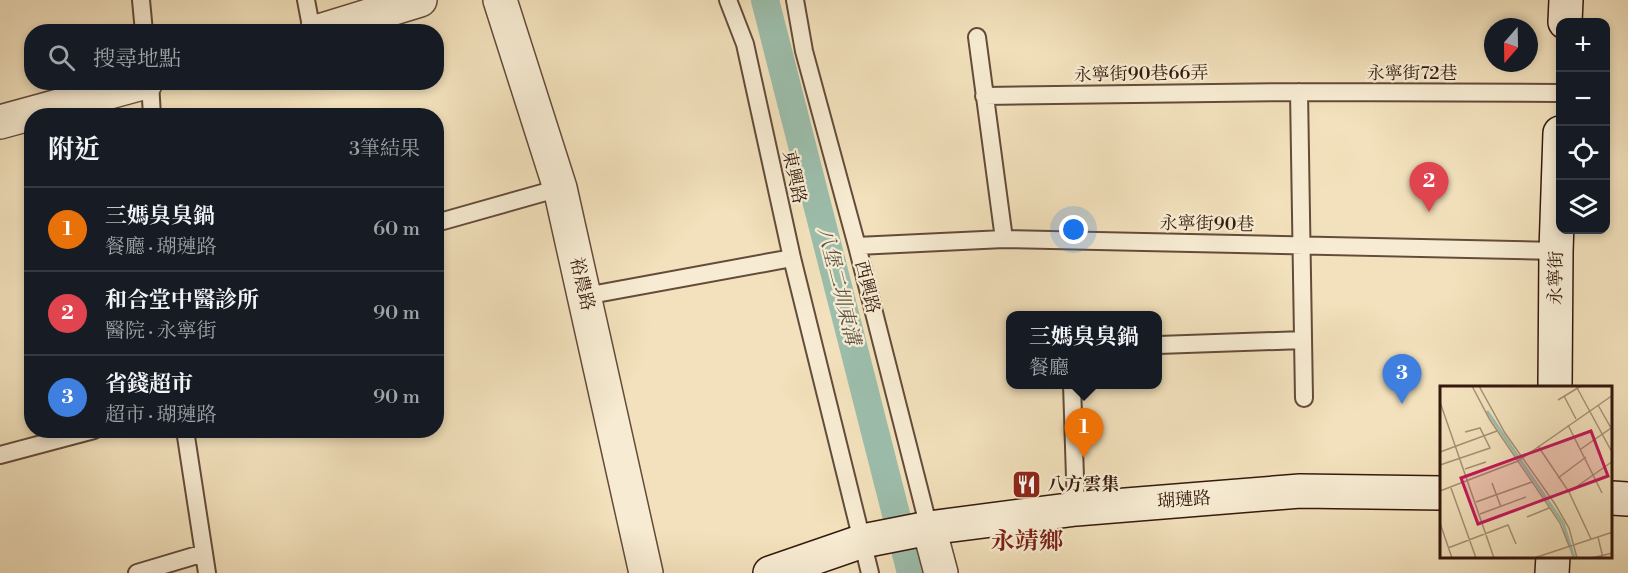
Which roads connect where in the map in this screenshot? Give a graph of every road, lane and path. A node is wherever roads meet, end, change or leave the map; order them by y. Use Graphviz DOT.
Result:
graph roads {
  1 [pos="141,0"];
  2 [pos="306,0"];
  3 [pos="420,0"];
  4 [pos="500,0"];
  5 [pos="728,0"];
  6 [pos="795,0"];
  7 [pos="1566,0"];
  8 [pos="1565,18"];
  9 [pos="143,24"];
  10 [pos="312,24"];
  11 [pos="340,24"];
  12 [pos="977,37"];
  13 [pos="118,90"];
  14 [pos="149,90"];
  15 [pos="1299,92"];
  16 [pos="1556,93"];
  17 [pos="984,96"];
  18 [pos="52,108"];
  19 [pos="151,108"];
  20 [pos="24,116"];
  21 [pos="0,122"];
  22 [pos="1558,180"];
  23 [pos="560,188"];
  24 [pos="444,221"];
  25 [pos="1004,239"];
  26 [pos="1302,245"];
  27 [pos="857,246"];
  28 [pos="1556,251"];
  29 [pos="792,258"];
  30 [pos="585,296"];
  31 [pos="1303,340"];
  32 [pos="1162,345"];
  33 [pos="1555,386"];
  34 [pos="1072,389"];
  35 [pos="1304,398"];
  36 [pos="64,438"];
  37 [pos="186,438"];
  38 [pos="0,455"];
  39 [pos="1440,494"];
  40 [pos="1613,498"];
  41 [pos="1628,499"];
  42 [pos="1076,508"];
  43 [pos="928,528"];
  44 [pos="862,541"];
  45 [pos="204,553"];
  46 [pos="1553,558"];
  47 [pos="137,573"];
  48 [pos="207,573"];
  49 [pos="646,573"];
  50 [pos="771,573"];
  51 [pos="870,573"];
  52 [pos="941,573"];
  53 [pos="1552,573"];
  1 -- 9 [label="lane"];
  2 -- 10 [label="lane"];
  3 -- 11 [label="street"];
  4 -- 23 [label="street, 裕農路"];
  5 -- 29 [label="lane, 東興路"];
  6 -- 27 [label="lane, 西興路"];
  7 -- 8 [label="street"];
  12 -- 17 [label="lane"];
  13 -- 18 [label="street"];
  14 -- 19 [label="lane"];
  15 -- 16 [label="lane, 永寧街72巷"];
  15 -- 17 [label="lane, 永寧街90巷66弄"];
  15 -- 26 [label="lane"];
  17 -- 25 [label="lane"];
  20 -- 21 [label="street"];
  22 -- 28 [label="street, 永寧街"];
  23 -- 24 [label="lane"];
  23 -- 30 [label="street, 裕農路"];
  25 -- 26 [label="lane, 永寧街90巷"];
  25 -- 27 [label="lane, 永寧街90巷"];
  26 -- 28 [label="lane, 永寧街90巷"];
  26 -- 31 [label="lane"];
  27 -- 43 [label="lane, 西興路"];
  28 -- 33 [label="street, 永寧街"];
  29 -- 30 [label="lane"];
  29 -- 44 [label="lane, 東興路"];
  30 -- 49 [label="street, 裕農路"];
  31 -- 32 [label="lane"];
  31 -- 35 [label="lane"];
  34 -- 42 [label="lane"];
  36 -- 38 [label="lane"];
  37 -- 45 [label="lane"];
  39 -- 42 [label="street, 瑚璉路"];
  40 -- 41 [label="street"];
  42 -- 43 [label="street, 瑚璉路"];
  43 -- 44 [label="street, 瑚璉路"];
  43 -- 52 [label="street, 西興路"];
  44 -- 50 [label="street"];
  44 -- 51 [label="lane, 東興路"];
  45 -- 47 [label="lane"];
  45 -- 48 [label="lane"];
  46 -- 53 [label="street"];
}
